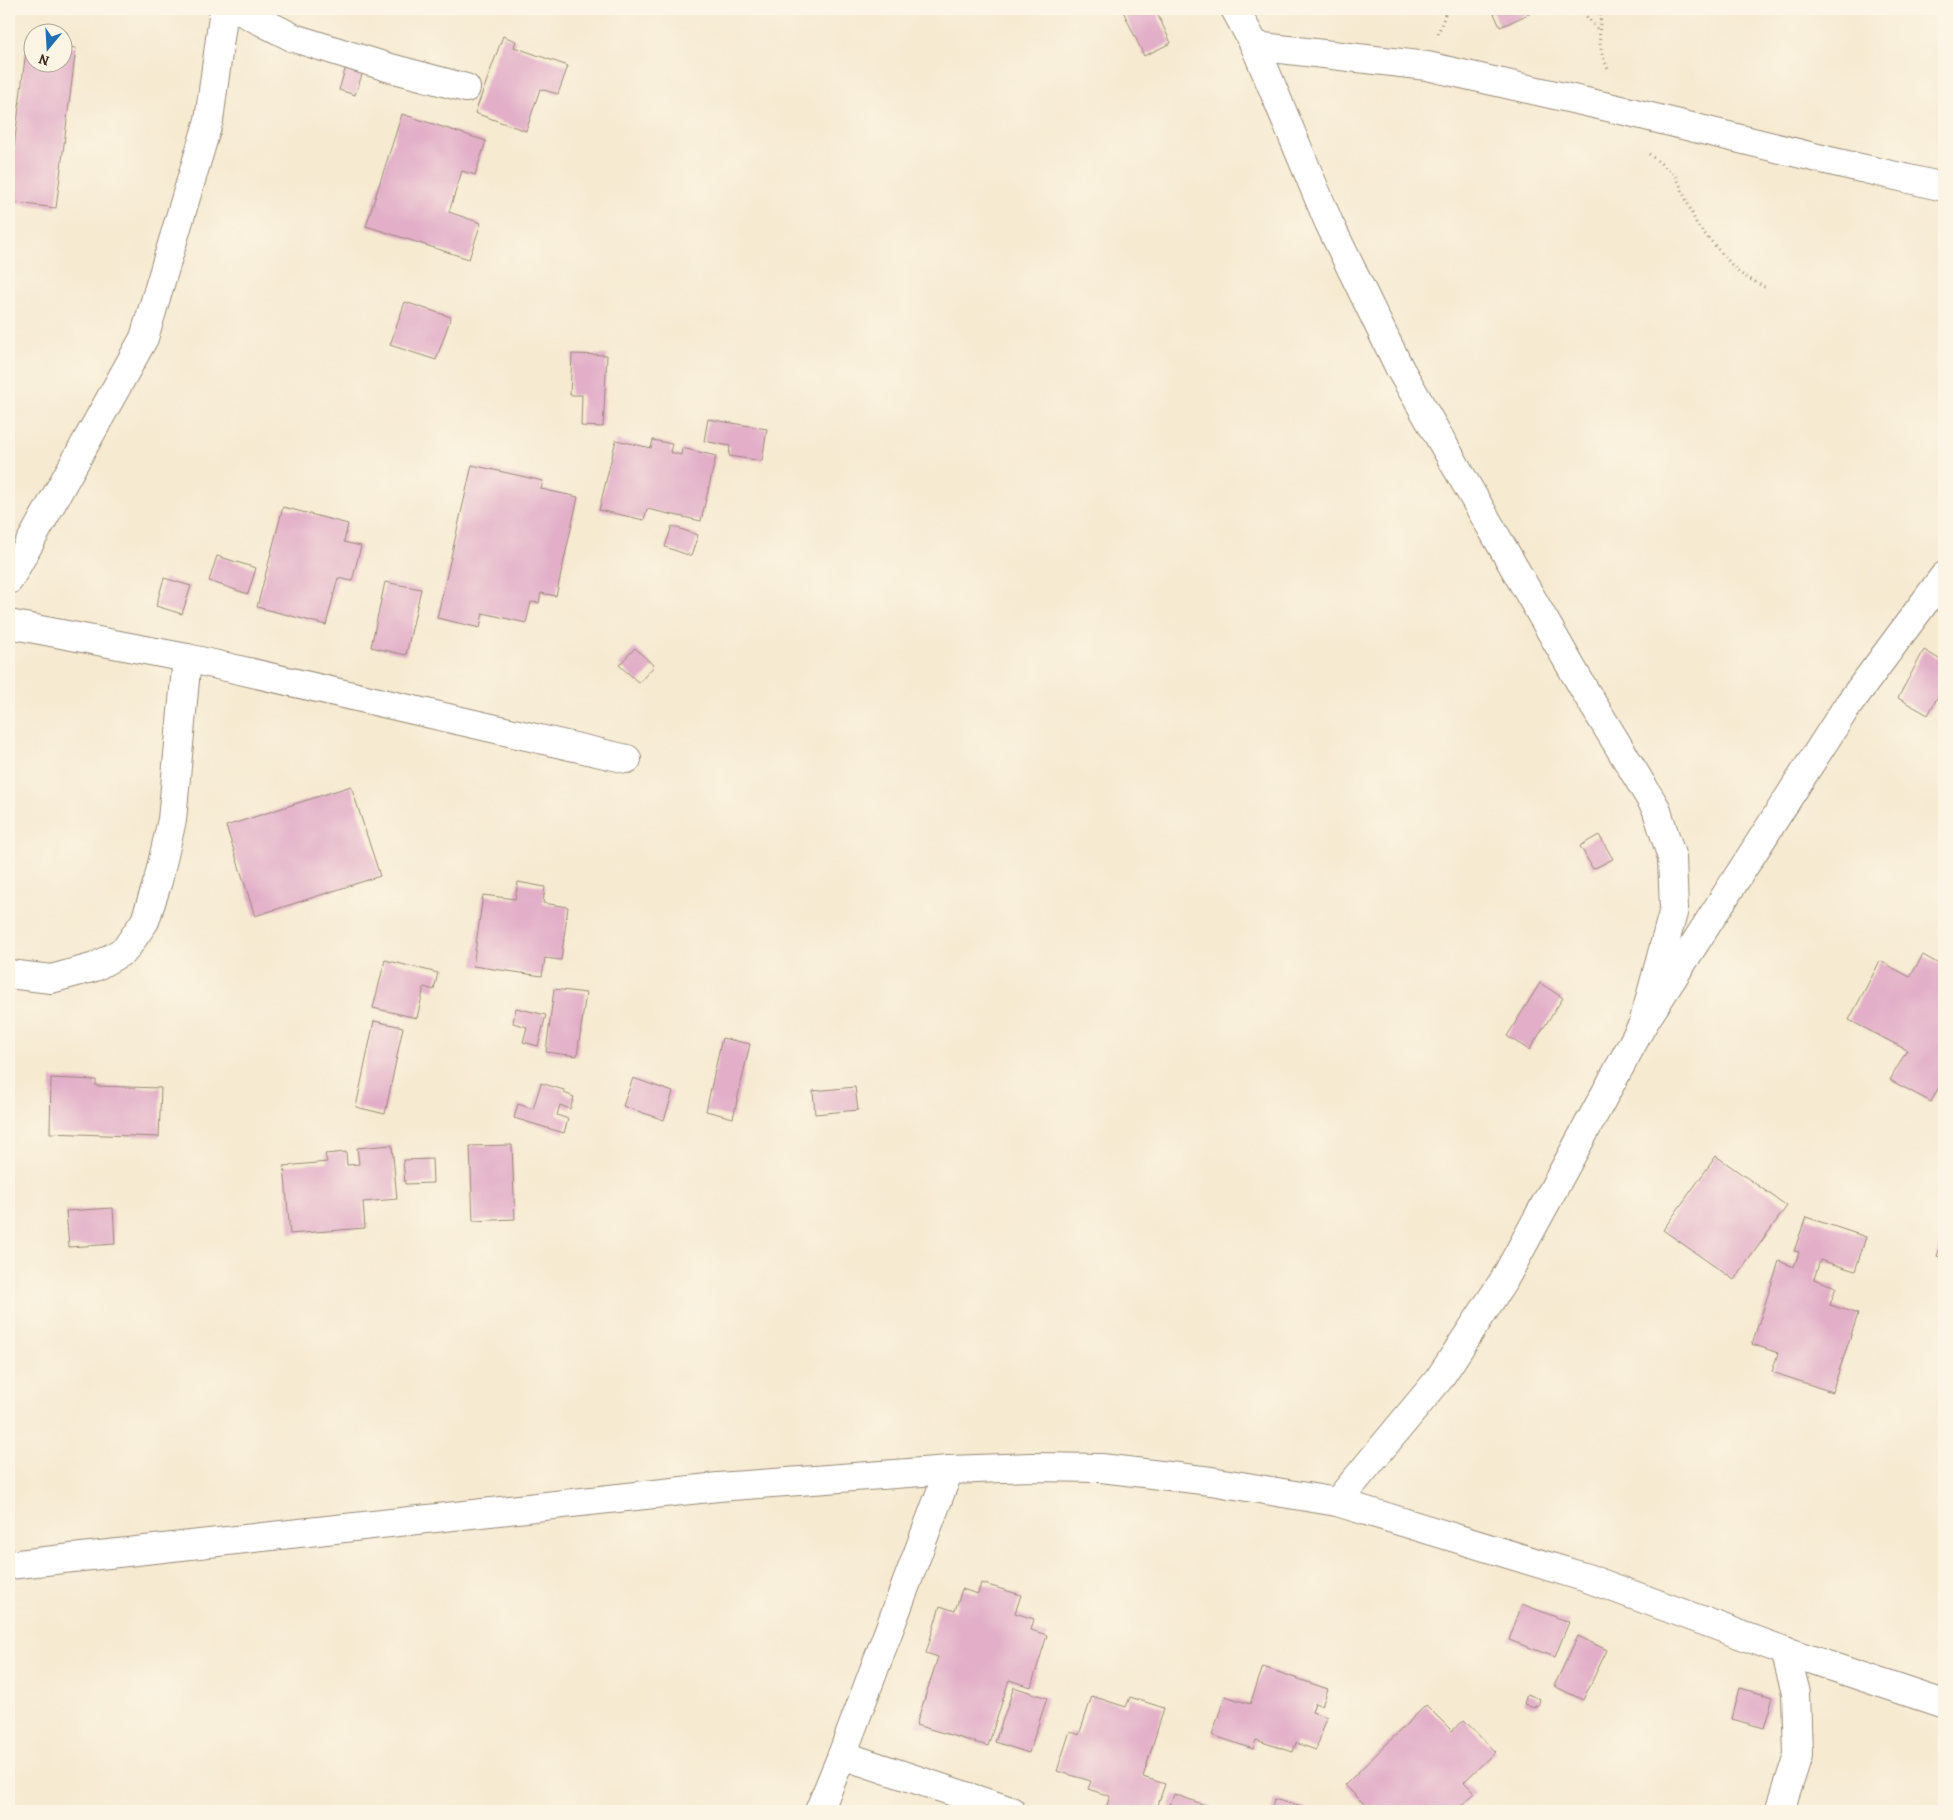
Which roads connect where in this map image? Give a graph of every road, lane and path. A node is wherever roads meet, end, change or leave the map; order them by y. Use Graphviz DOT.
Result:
graph roads {
  1 [pos="224,9"];
  2 [pos="237,9"];
  3 [pos="1235,9"];
  4 [pos="1580,9"];
  5 [pos="1598,30"];
  6 [pos="1255,46"];
  7 [pos="466,88"];
  8 [pos="1944,187"];
  9 [pos="1944,576"];
  10 [pos="9,580"];
  11 [pos="9,624"];
  12 [pos="187,658"];
  13 [pos="627,759"];
  14 [pos="9,974"];
  15 [pos="1643,1024"];
  16 [pos="949,1470"];
  17 [pos="1337,1502"];
  18 [pos="9,1565"];
  19 [pos="1785,1651"];
  20 [pos="1944,1704"];
  21 [pos="842,1755"];
  22 [pos="819,1811"];
  23 [pos="1011,1811"];
  24 [pos="1780,1811"];
  1 -- 10 [label="street"];
  2 -- 7 [label="street"];
  3 -- 6 [label="street"];
  4 -- 5 [label="path"];
  6 -- 8 [label="street"];
  6 -- 15 [label="street"];
  9 -- 15 [label="street"];
  11 -- 12 [label="street"];
  12 -- 13 [label="street"];
  12 -- 14 [label="street"];
  15 -- 17 [label="street"];
  16 -- 17 [label="street"];
  16 -- 18 [label="street"];
  16 -- 21 [label="street"];
  17 -- 19 [label="street"];
  19 -- 20 [label="street"];
  19 -- 24 [label="street"];
  21 -- 22 [label="street"];
  21 -- 23 [label="street"];
}
